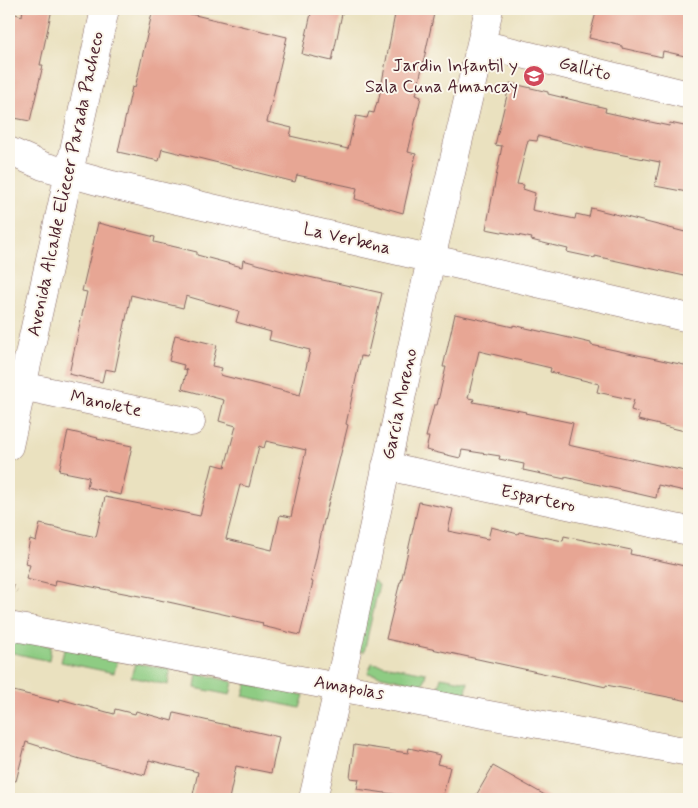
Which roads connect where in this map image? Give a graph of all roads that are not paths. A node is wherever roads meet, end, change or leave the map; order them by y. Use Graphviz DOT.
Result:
graph roads {
  1 [pos="105,9"];
  2 [pos="489,9"];
  3 [pos="481,44"];
  4 [pos="689,95"];
  5 [pos="9,151"];
  6 [pos="68,174"];
  7 [pos="431,259"];
  8 [pos="689,318"];
  9 [pos="22,386"];
  10 [pos="191,422"];
  11 [pos="9,446"];
  12 [pos="386,466"];
  13 [pos="689,531"];
  14 [pos="9,626"];
  15 [pos="339,687"];
  16 [pos="689,752"];
  17 [pos="313,799"];
  1 -- 6 [label="street, Avenida Alcalde Eliecer Parada Pacheco"];
  2 -- 3 [label="street, García Moreno"];
  3 -- 4 [label="street, Gallito"];
  3 -- 7 [label="street, García Moreno"];
  5 -- 6 [label="street, La Verbena"];
  6 -- 7 [label="street, La Verbena"];
  6 -- 9 [label="street, Avenida Alcalde Eliecer Parada Pacheco"];
  7 -- 8 [label="street, La Verbena"];
  7 -- 12 [label="street, García Moreno"];
  9 -- 10 [label="street, Manolete"];
  9 -- 11 [label="street, Avenida Alcalde Eliecer Parada Pacheco"];
  12 -- 13 [label="street, Espartero"];
  12 -- 15 [label="street, García Moreno"];
  14 -- 15 [label="street, Amapolas"];
  15 -- 16 [label="street, Amapolas"];
  15 -- 17 [label="street, García Moreno"];
}
